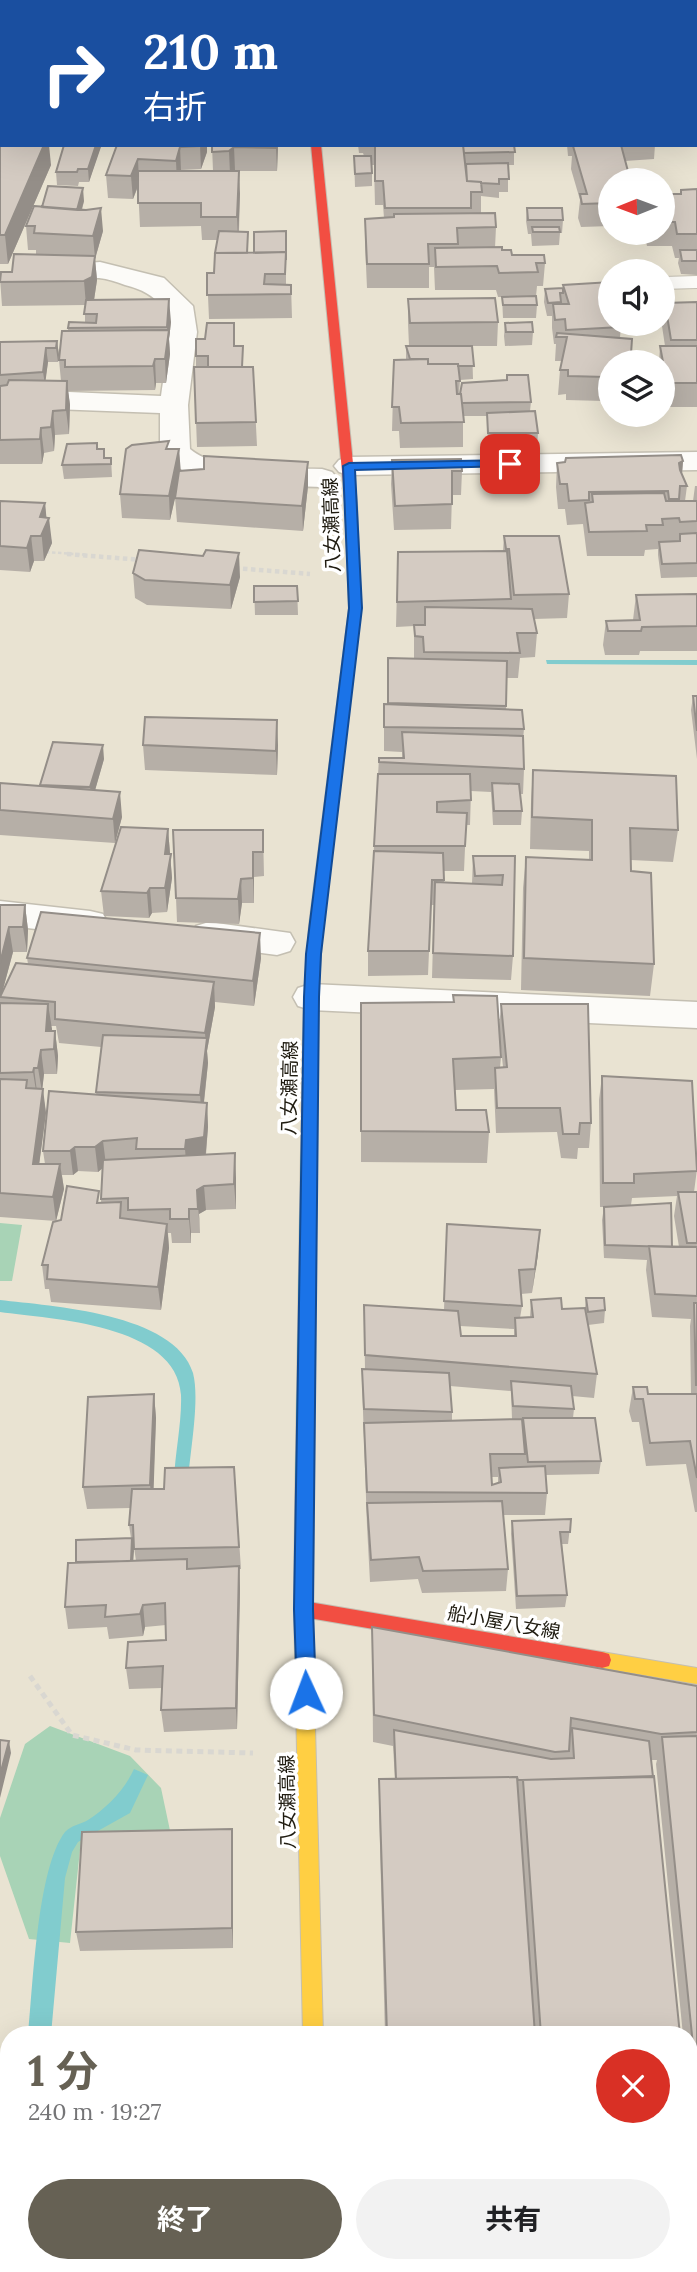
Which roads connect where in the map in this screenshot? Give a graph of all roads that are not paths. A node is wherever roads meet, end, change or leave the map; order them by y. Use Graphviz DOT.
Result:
graph roads {
  1 [pos="316,147"];
  2 [pos="27,273"];
  3 [pos="697,282"];
  4 [pos="675,283"];
  5 [pos="0,398"];
  6 [pos="174,405"];
  7 [pos="697,461"];
  8 [pos="349,466"];
  9 [pos="322,478"];
  10 [pos="0,913"];
  11 [pos="124,926"];
  12 [pos="180,932"];
  13 [pos="277,942"];
  14 [pos="311,997"];
  15 [pos="694,1005"];
  16 [pos="303,1609"];
  17 [pos="697,1676"];
  18 [pos="313,2026"];
  1 -- 8 [label="main road, 八女瀬高線"];
  2 -- 6 [label="street"];
  3 -- 4 [label="lane"];
  5 -- 6 [label="street"];
  6 -- 9 [label="street"];
  7 -- 8 [label="street"];
  8 -- 14 [label="main road, 八女瀬高線"];
  10 -- 11 [label="street"];
  12 -- 13 [label="street"];
  14 -- 15 [label="street"];
  14 -- 16 [label="main road, 八女瀬高線"];
  16 -- 17 [label="main road, 船小屋八女線"];
  16 -- 18 [label="main road, 八女瀬高線"];
}
